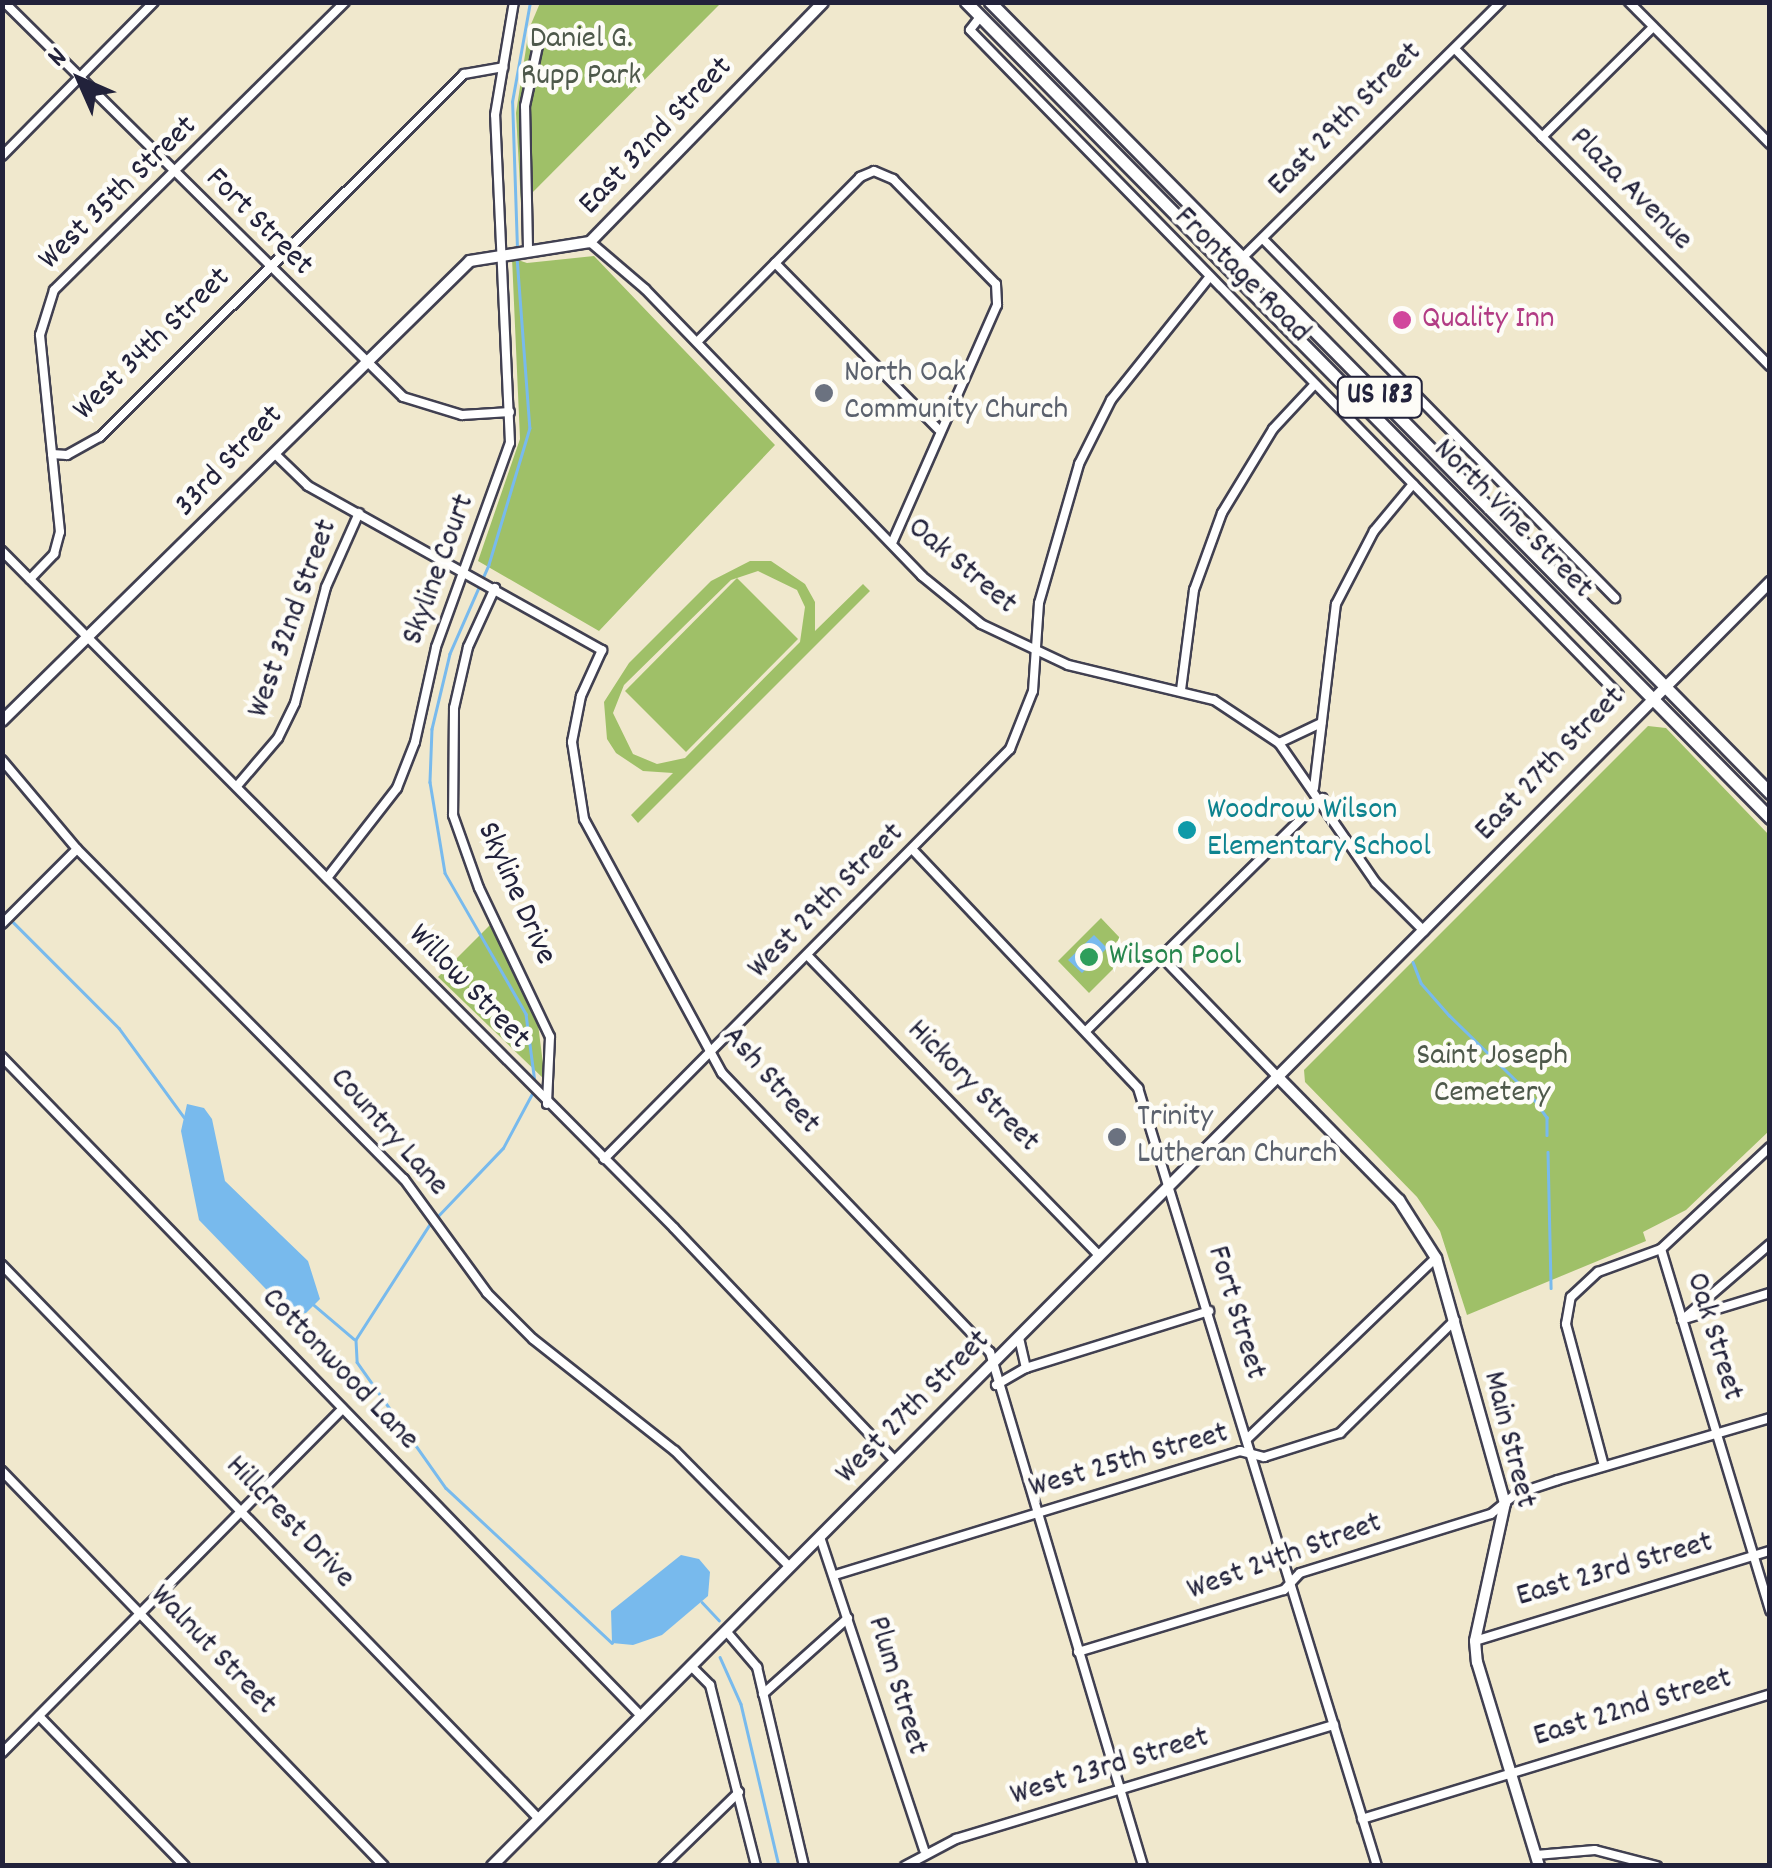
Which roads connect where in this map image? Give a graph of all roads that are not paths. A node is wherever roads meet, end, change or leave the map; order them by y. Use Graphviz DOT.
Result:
graph roads {
  1 [pos="4,2"];
  2 [pos="154,2"];
  3 [pos="346,2"];
  4 [pos="514,2"];
  5 [pos="823,2"];
  6 [pos="966,2"];
  7 [pos="990,2"];
  8 [pos="1501,2"];
  9 [pos="1629,2"];
  10 [pos="980,17"];
  11 [pos="1653,26"];
  12 [pos="539,41"];
  13 [pos="1455,49"];
  14 [pos="502,68"];
  15 [pos="79,79"];
  16 [pos="1542,137"];
  17 [pos="1770,144"];
  18 [pos="2,156"];
  19 [pos="175,176"];
  20 [pos="1262,239"];
  21 [pos="590,242"];
  22 [pos="528,248"];
  23 [pos="502,252"];
  24 [pos="1242,259"];
  25 [pos="775,263"];
  26 [pos="268,269"];
  27 [pos="1226,274"];
  28 [pos="1208,278"];
  29 [pos="697,342"];
  30 [pos="362,363"];
  31 [pos="1770,366"];
  32 [pos="1314,385"];
  33 [pos="510,412"];
  34 [pos="938,429"];
  35 [pos="274,453"];
  36 [pos="52,454"];
  37 [pos="1414,484"];
  38 [pos="359,513"];
  39 [pos="892,543"];
  40 [pos="2,551"];
  41 [pos="465,572"];
  42 [pos="30,578"];
  43 [pos="1770,582"];
  44 [pos="495,588"];
  45 [pos="1614,598"];
  46 [pos="88,636"];
  47 [pos="1036,651"];
  48 [pos="1664,686"];
  49 [pos="1180,690"];
  50 [pos="1620,695"];
  51 [pos="1652,698"];
  52 [pos="2,721"];
  53 [pos="1321,722"];
  54 [pos="1279,743"];
  55 [pos="2,760"];
  56 [pos="236,786"];
  57 [pos="1314,788"];
  58 [pos="1770,792"];
  59 [pos="1322,798"];
  60 [pos="1770,818"];
  61 [pos="77,849"];
  62 [pos="913,850"];
  63 [pos="327,878"];
  64 [pos="2,924"];
  65 [pos="1424,931"];
  66 [pos="807,955"];
  67 [pos="1161,956"];
  68 [pos="1370,985"];
  69 [pos="1086,1031"];
  70 [pos="711,1056"];
  71 [pos="2,1057"];
  72 [pos="1278,1078"];
  73 [pos="545,1102"];
  74 [pos="1770,1148"];
  75 [pos="604,1159"];
  76 [pos="1170,1186"];
  77 [pos="1770,1244"];
  78 [pos="1661,1249"];
  79 [pos="1100,1256"];
  80 [pos="1436,1258"];
  81 [pos="2,1265"];
  82 [pos="1770,1293"];
  83 [pos="1209,1311"];
  84 [pos="1455,1320"];
  85 [pos="1682,1320"];
  86 [pos="1018,1338"];
  87 [pos="991,1366"];
  88 [pos="1026,1368"];
  89 [pos="996,1385"];
  90 [pos="342,1410"];
  91 [pos="1770,1418"];
  92 [pos="1716,1432"];
  93 [pos="1247,1439"];
  94 [pos="1253,1454"];
  95 [pos="895,1462"];
  96 [pos="1604,1466"];
  97 [pos="2,1471"];
  98 [pos="1505,1504"];
  99 [pos="242,1510"];
  100 [pos="1035,1515"];
  101 [pos="820,1537"];
  102 [pos="1770,1551"];
  103 [pos="1753,1556"];
  104 [pos="790,1566"];
  105 [pos="835,1575"];
  106 [pos="1291,1584"];
  107 [pos="1770,1611"];
  108 [pos="140,1613"];
  109 [pos="848,1618"];
  110 [pos="726,1631"];
  111 [pos="1475,1642"];
  112 [pos="1078,1652"];
  113 [pos="691,1666"];
  114 [pos="763,1694"];
  115 [pos="1770,1694"];
  116 [pos="39,1716"];
  117 [pos="642,1716"];
  118 [pos="1334,1725"];
  119 [pos="2,1752"];
  120 [pos="1511,1772"];
  121 [pos="738,1792"];
  122 [pos="1121,1792"];
  123 [pos="538,1818"];
  124 [pos="1362,1819"];
  125 [pos="924,1850"];
  126 [pos="1537,1860"];
  127 [pos="1375,1865"];
  128 [pos="185,1866"];
  129 [pos="384,1866"];
  130 [pos="492,1866"];
  131 [pos="664,1866"];
  132 [pos="756,1866"];
  133 [pos="804,1866"];
  134 [pos="905,1866"];
  135 [pos="1143,1866"];
  136 [pos="1657,1866"];
  1 -- 15 [label="street, Fort Street"];
  2 -- 15 [label="street"];
  3 -- 19 [label="street, West 35th Street"];
  4 -- 14 [label="street"];
  5 -- 21 [label="street, East 32nd Street"];
  6 -- 10 [label="main road, North Vine Street / US 183"];
  7 -- 24 [label="main road, North Vine Street / US 183"];
  8 -- 13 [label="street, East 29th Street"];
  9 -- 11 [label="street"];
  10 -- 27 [label="main road, North Vine Street / US 183"];
  10 -- 28 [label="street, Frontage Road"];
  11 -- 16 [label="street"];
  11 -- 17 [label="street"];
  12 -- 22 [label="street"];
  13 -- 16 [label="street, Plaza Avenue"];
  13 -- 20 [label="street, East 29th Street"];
  14 -- 23 [label="street"];
  14 -- 26 [label="street, West 34th Street"];
  15 -- 18 [label="street"];
  15 -- 19 [label="street, Fort Street"];
  16 -- 31 [label="street, Plaza Avenue"];
  19 -- 26 [label="street, Fort Street"];
  19 -- 36 [label="street, West 35th Street"];
  20 -- 24 [label="street, East 29th Street"];
  20 -- 45 [label="street"];
  21 -- 22 [label="street, East 32nd Street"];
  21 -- 29 [label="street, Oak Street"];
  22 -- 23 [label="street, East 32nd Street"];
  23 -- 30 [label="street, 33rd Street"];
  23 -- 33 [label="street, Skyline Court"];
  24 -- 27 [label="street, East 29th Street"];
  24 -- 48 [label="main road, North Vine Street / US 183"];
  25 -- 29 [label="street"];
  25 -- 34 [label="street"];
  25 -- 34 [label="street"];
  26 -- 30 [label="street, Fort Street"];
  26 -- 36 [label="street, West 34th Street"];
  27 -- 51 [label="main road, North Vine Street / US 183"];
  28 -- 32 [label="street, Frontage Road"];
  28 -- 47 [label="street"];
  29 -- 39 [label="street, Oak Street"];
  30 -- 33 [label="street, Fort Street"];
  30 -- 35 [label="street, 33rd Street"];
  32 -- 37 [label="street, Frontage Road"];
  32 -- 49 [label="street"];
  33 -- 41 [label="street, Skyline Court"];
  34 -- 39 [label="street"];
  35 -- 38 [label="street, Ash Street"];
  35 -- 46 [label="street, 33rd Street"];
  36 -- 42 [label="street, West 35th Street"];
  37 -- 50 [label="street, Frontage Road"];
  37 -- 53 [label="street"];
  38 -- 41 [label="street, Ash Street"];
  38 -- 56 [label="street, West 32nd Street"];
  39 -- 47 [label="street, Oak Street"];
  40 -- 42 [label="street, Willow Street"];
  41 -- 44 [label="street, Ash Street"];
  41 -- 63 [label="street, Skyline Court"];
  42 -- 46 [label="street, Willow Street"];
  43 -- 48 [label="street, East 27th Street"];
  44 -- 70 [label="street, Ash Street"];
  44 -- 73 [label="street, Skyline Drive"];
  46 -- 52 [label="street, 33rd Street"];
  46 -- 56 [label="street, Willow Street"];
  47 -- 49 [label="street, Oak Street"];
  47 -- 62 [label="street, West 29th Street"];
  48 -- 51 [label="street, East 27th Street"];
  48 -- 58 [label="main road, North Vine Street / US 183"];
  49 -- 54 [label="street, Oak Street"];
  51 -- 60 [label="main road, North Vine Street / US 183"];
  51 -- 65 [label="street, East 27th Street"];
  53 -- 54 [label="street"];
  53 -- 57 [label="street"];
  54 -- 57 [label="street, Oak Street"];
  55 -- 61 [label="street, Country Lane"];
  56 -- 63 [label="street, Willow Street"];
  57 -- 59 [label="street, Oak Street"];
  59 -- 65 [label="street, Oak Street"];
  59 -- 67 [label="street"];
  61 -- 64 [label="street"];
  61 -- 104 [label="street, Country Lane"];
  62 -- 66 [label="street, West 29th Street"];
  62 -- 69 [label="street, Fort Street"];
  63 -- 73 [label="street, Willow Street"];
  65 -- 68 [label="street, East 27th Street"];
  66 -- 70 [label="street, West 29th Street"];
  66 -- 79 [label="street, Hickory Street"];
  67 -- 69 [label="street"];
  67 -- 72 [label="street"];
  68 -- 72 [label="street, West 27th Street"];
  69 -- 76 [label="street, Fort Street"];
  70 -- 75 [label="street, West 29th Street"];
  70 -- 87 [label="street, Ash Street"];
  71 -- 90 [label="street, Cottonwood Lane"];
  72 -- 76 [label="street, West 27th Street"];
  72 -- 80 [label="street, Main Street"];
  73 -- 75 [label="street, Willow Street"];
  74 -- 78 [label="street"];
  75 -- 95 [label="street, Willow Street"];
  76 -- 79 [label="street, West 27th Street"];
  76 -- 83 [label="street, Fort Street"];
  77 -- 85 [label="street"];
  78 -- 85 [label="street, Oak Street"];
  78 -- 96 [label="street"];
  79 -- 86 [label="street, West 27th Street"];
  80 -- 84 [label="street, Main Street"];
  80 -- 93 [label="street"];
  81 -- 99 [label="street, Hillcrest Drive"];
  82 -- 85 [label="street"];
  83 -- 88 [label="street"];
  83 -- 93 [label="street, Fort Street"];
  84 -- 94 [label="street, West 25th Street"];
  84 -- 98 [label="street, Main Street"];
  85 -- 92 [label="street, Oak Street"];
  86 -- 87 [label="street, West 27th Street"];
  86 -- 88 [label="street"];
  87 -- 89 [label="street, Ash Street"];
  87 -- 95 [label="street, West 27th Street"];
  88 -- 89 [label="street"];
  89 -- 100 [label="street, Ash Street"];
  90 -- 99 [label="street"];
  90 -- 117 [label="street, Cottonwood Lane"];
  91 -- 92 [label="street, West 24th Street"];
  92 -- 96 [label="street, West 24th Street"];
  92 -- 103 [label="street, Oak Street"];
  93 -- 94 [label="street, Fort Street"];
  94 -- 100 [label="street, West 25th Street"];
  94 -- 106 [label="street, Fort Street"];
  95 -- 101 [label="street, West 27th Street"];
  96 -- 98 [label="street, West 24th Street"];
  97 -- 108 [label="street, Walnut Street"];
  98 -- 106 [label="street, West 24th Street"];
  98 -- 111 [label="street, Main Street"];
  99 -- 108 [label="street"];
  99 -- 123 [label="street, Hillcrest Drive"];
  100 -- 105 [label="street, West 25th Street"];
  100 -- 112 [label="street, Ash Street"];
  101 -- 104 [label="street, West 27th Street"];
  101 -- 105 [label="street, Plum Street"];
  102 -- 103 [label="street, East 23rd Street"];
  103 -- 107 [label="street, Oak Street"];
  103 -- 111 [label="street, East 23rd Street"];
  104 -- 110 [label="street, West 27th Street"];
  105 -- 109 [label="street, Plum Street"];
  106 -- 112 [label="street, West 24th Street"];
  106 -- 118 [label="street, Fort Street"];
  108 -- 116 [label="street"];
  108 -- 129 [label="street, Walnut Street"];
  109 -- 114 [label="street"];
  109 -- 125 [label="street, Plum Street"];
  110 -- 113 [label="street, West 27th Street"];
  110 -- 114 [label="street"];
  111 -- 120 [label="street, Main Street"];
  112 -- 122 [label="street, Ash Street"];
  113 -- 117 [label="street, West 27th Street"];
  113 -- 121 [label="street"];
  114 -- 133 [label="street"];
  115 -- 120 [label="street, East 22nd Street"];
  116 -- 119 [label="street"];
  116 -- 128 [label="street"];
  117 -- 123 [label="street, West 27th Street"];
  118 -- 122 [label="street, West 23rd Street"];
  118 -- 124 [label="street, Fort Street"];
  120 -- 124 [label="street, East 22nd Street"];
  120 -- 126 [label="street, Main Street"];
  121 -- 131 [label="street"];
  121 -- 132 [label="street"];
  122 -- 125 [label="street, West 23rd Street"];
  122 -- 135 [label="street, Ash Street"];
  123 -- 130 [label="street, West 27th Street"];
  124 -- 127 [label="street, Fort Street"];
  125 -- 134 [label="street, West 23rd Street"];
  126 -- 136 [label="street"];
}
